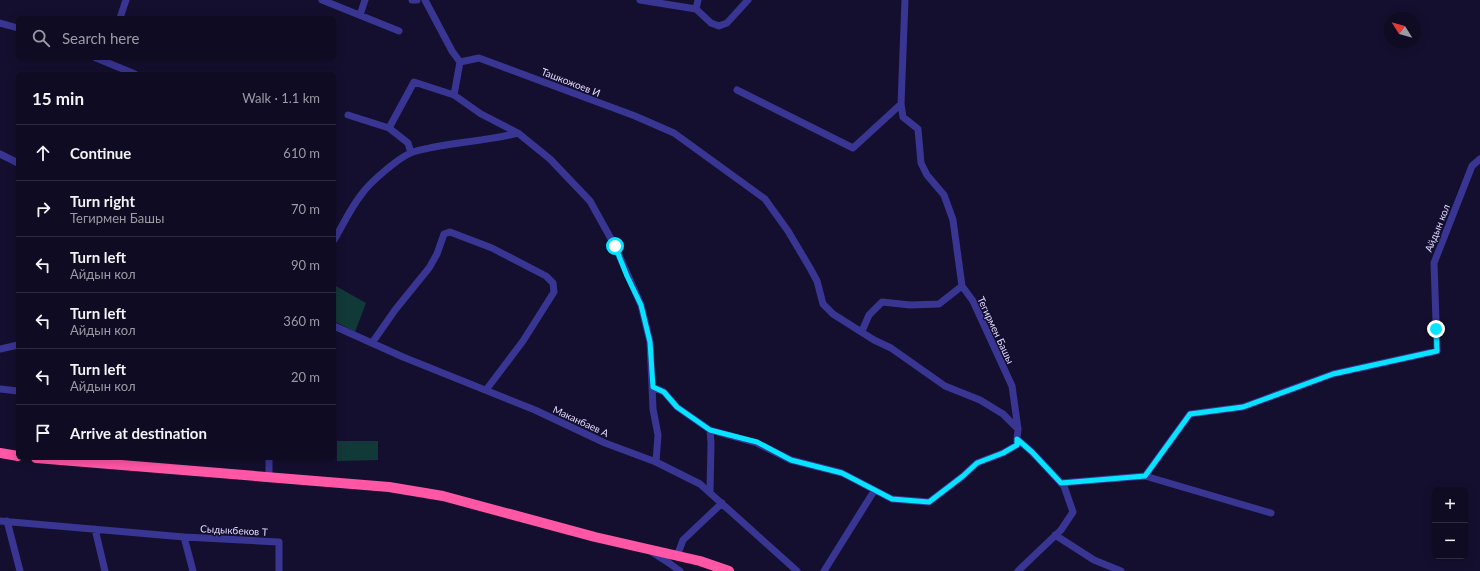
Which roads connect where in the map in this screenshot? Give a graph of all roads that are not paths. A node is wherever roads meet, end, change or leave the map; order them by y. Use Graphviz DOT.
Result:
graph roads {
  1 [pos="126,0"];
  2 [pos="322,0"];
  3 [pos="365,0"];
  4 [pos="412,0"];
  5 [pos="417,0"];
  6 [pos="424,0"];
  7 [pos="640,0"];
  8 [pos="698,0"];
  9 [pos="748,0"];
  10 [pos="905,0"];
  11 [pos="696,9"];
  12 [pos="121,16"];
  13 [pos="360,16"];
  14 [pos="0,23"];
  15 [pos="16,27"];
  16 [pos="399,31"];
  17 [pos="105,60"];
  18 [pos="460,62"];
  19 [pos="131,72"];
  20 [pos="738,90"];
  21 [pos="454,95"];
  22 [pos="901,104"];
  23 [pos="348,115"];
  24 [pos="390,128"];
  25 [pos="518,133"];
  26 [pos="411,153"];
  27 [pos="0,154"];
  28 [pos="1480,159"];
  29 [pos="16,162"];
  30 [pos="336,237"];
  31 [pos="962,286"];
  32 [pos="336,327"];
  33 [pos="862,331"];
  34 [pos="372,343"];
  35 [pos="16,345"];
  36 [pos="0,349"];
  37 [pos="653,387"];
  38 [pos="0,389"];
  39 [pos="486,390"];
  40 [pos="16,391"];
  41 [pos="1018,429"];
  42 [pos="710,430"];
  43 [pos="1017,439"];
  44 [pos="0,453"];
  45 [pos="16,456"];
  46 [pos="61,460"];
  47 [pos="269,460"];
  48 [pos="656,462"];
  49 [pos="1145,476"];
  50 [pos="269,477"];
  51 [pos="1061,483"];
  52 [pos="874,491"];
  53 [pos="710,492"];
  54 [pos="722,503"];
  55 [pos="1271,513"];
  56 [pos="3,521"];
  57 [pos="95,529"];
  58 [pos="1055,535"];
  59 [pos="184,537"];
  60 [pos="646,549"];
  61 [pos="677,556"];
  62 [pos="20,571"];
  63 [pos="105,571"];
  64 [pos="193,571"];
  65 [pos="279,571"];
  66 [pos="680,571"];
  67 [pos="729,571"];
  68 [pos="797,571"];
  69 [pos="824,571"];
  70 [pos="1018,571"];
  71 [pos="1121,571"];
  1 -- 12 [label="street"];
  2 -- 13 [label="street"];
  3 -- 13 [label="street"];
  4 -- 5 [label="street"];
  6 -- 18 [label="street"];
  7 -- 11 [label="street"];
  8 -- 11 [label="street"];
  9 -- 11 [label="street"];
  10 -- 22 [label="street, Тегирмен Башы"];
  13 -- 16 [label="street"];
  14 -- 15 [label="street"];
  17 -- 19 [label="street"];
  18 -- 21 [label="street"];
  18 -- 33 [label="street, Ташкожоев И"];
  20 -- 22 [label="street"];
  21 -- 24 [label="street"];
  21 -- 25 [label="street"];
  22 -- 31 [label="street, Тегирмен Башы"];
  23 -- 24 [label="street"];
  24 -- 26 [label="street"];
  25 -- 26 [label="street"];
  25 -- 37 [label="street"];
  26 -- 30 [label="street"];
  27 -- 29 [label="street"];
  28 -- 49 [label="street, Айдын кол"];
  31 -- 33 [label="street"];
  31 -- 41 [label="street, Тегирмен Башы"];
  32 -- 34 [label="street, Маканбаев А"];
  33 -- 41 [label="street, Ташкожоев И"];
  34 -- 39 [label="street, Маканбаев А"];
  34 -- 39 [label="street"];
  35 -- 36 [label="street"];
  37 -- 42 [label="street"];
  37 -- 48 [label="street"];
  38 -- 40 [label="street"];
  39 -- 48 [label="street, Маканбаев А"];
  41 -- 43 [label="street, Тегирмен Башы"];
  42 -- 52 [label="street"];
  42 -- 53 [label="street"];
  43 -- 51 [label="street"];
  43 -- 52 [label="street"];
  44 -- 45 [label="highway"];
  46 -- 50 [label="highway"];
  47 -- 50 [label="street"];
  48 -- 53 [label="street, Маканбаев А"];
  49 -- 51 [label="street"];
  49 -- 55 [label="street"];
  50 -- 60 [label="highway"];
  51 -- 58 [label="street"];
  52 -- 69 [label="street"];
  53 -- 54 [label="street, Маканбаев А"];
  54 -- 61 [label="street"];
  54 -- 68 [label="street, Маканбаев А"];
  56 -- 57 [label="street, Сыдыкбеков Т"];
  56 -- 62 [label="street, Сыдыкбеков Т"];
  57 -- 59 [label="street, Сыдыкбеков Т"];
  57 -- 63 [label="street"];
  58 -- 70 [label="street"];
  58 -- 71 [label="street"];
  59 -- 64 [label="street"];
  59 -- 65 [label="street, Сыдыкбеков Т"];
  60 -- 61 [label="highway"];
  60 -- 66 [label="street"];
  61 -- 67 [label="highway"];
}
